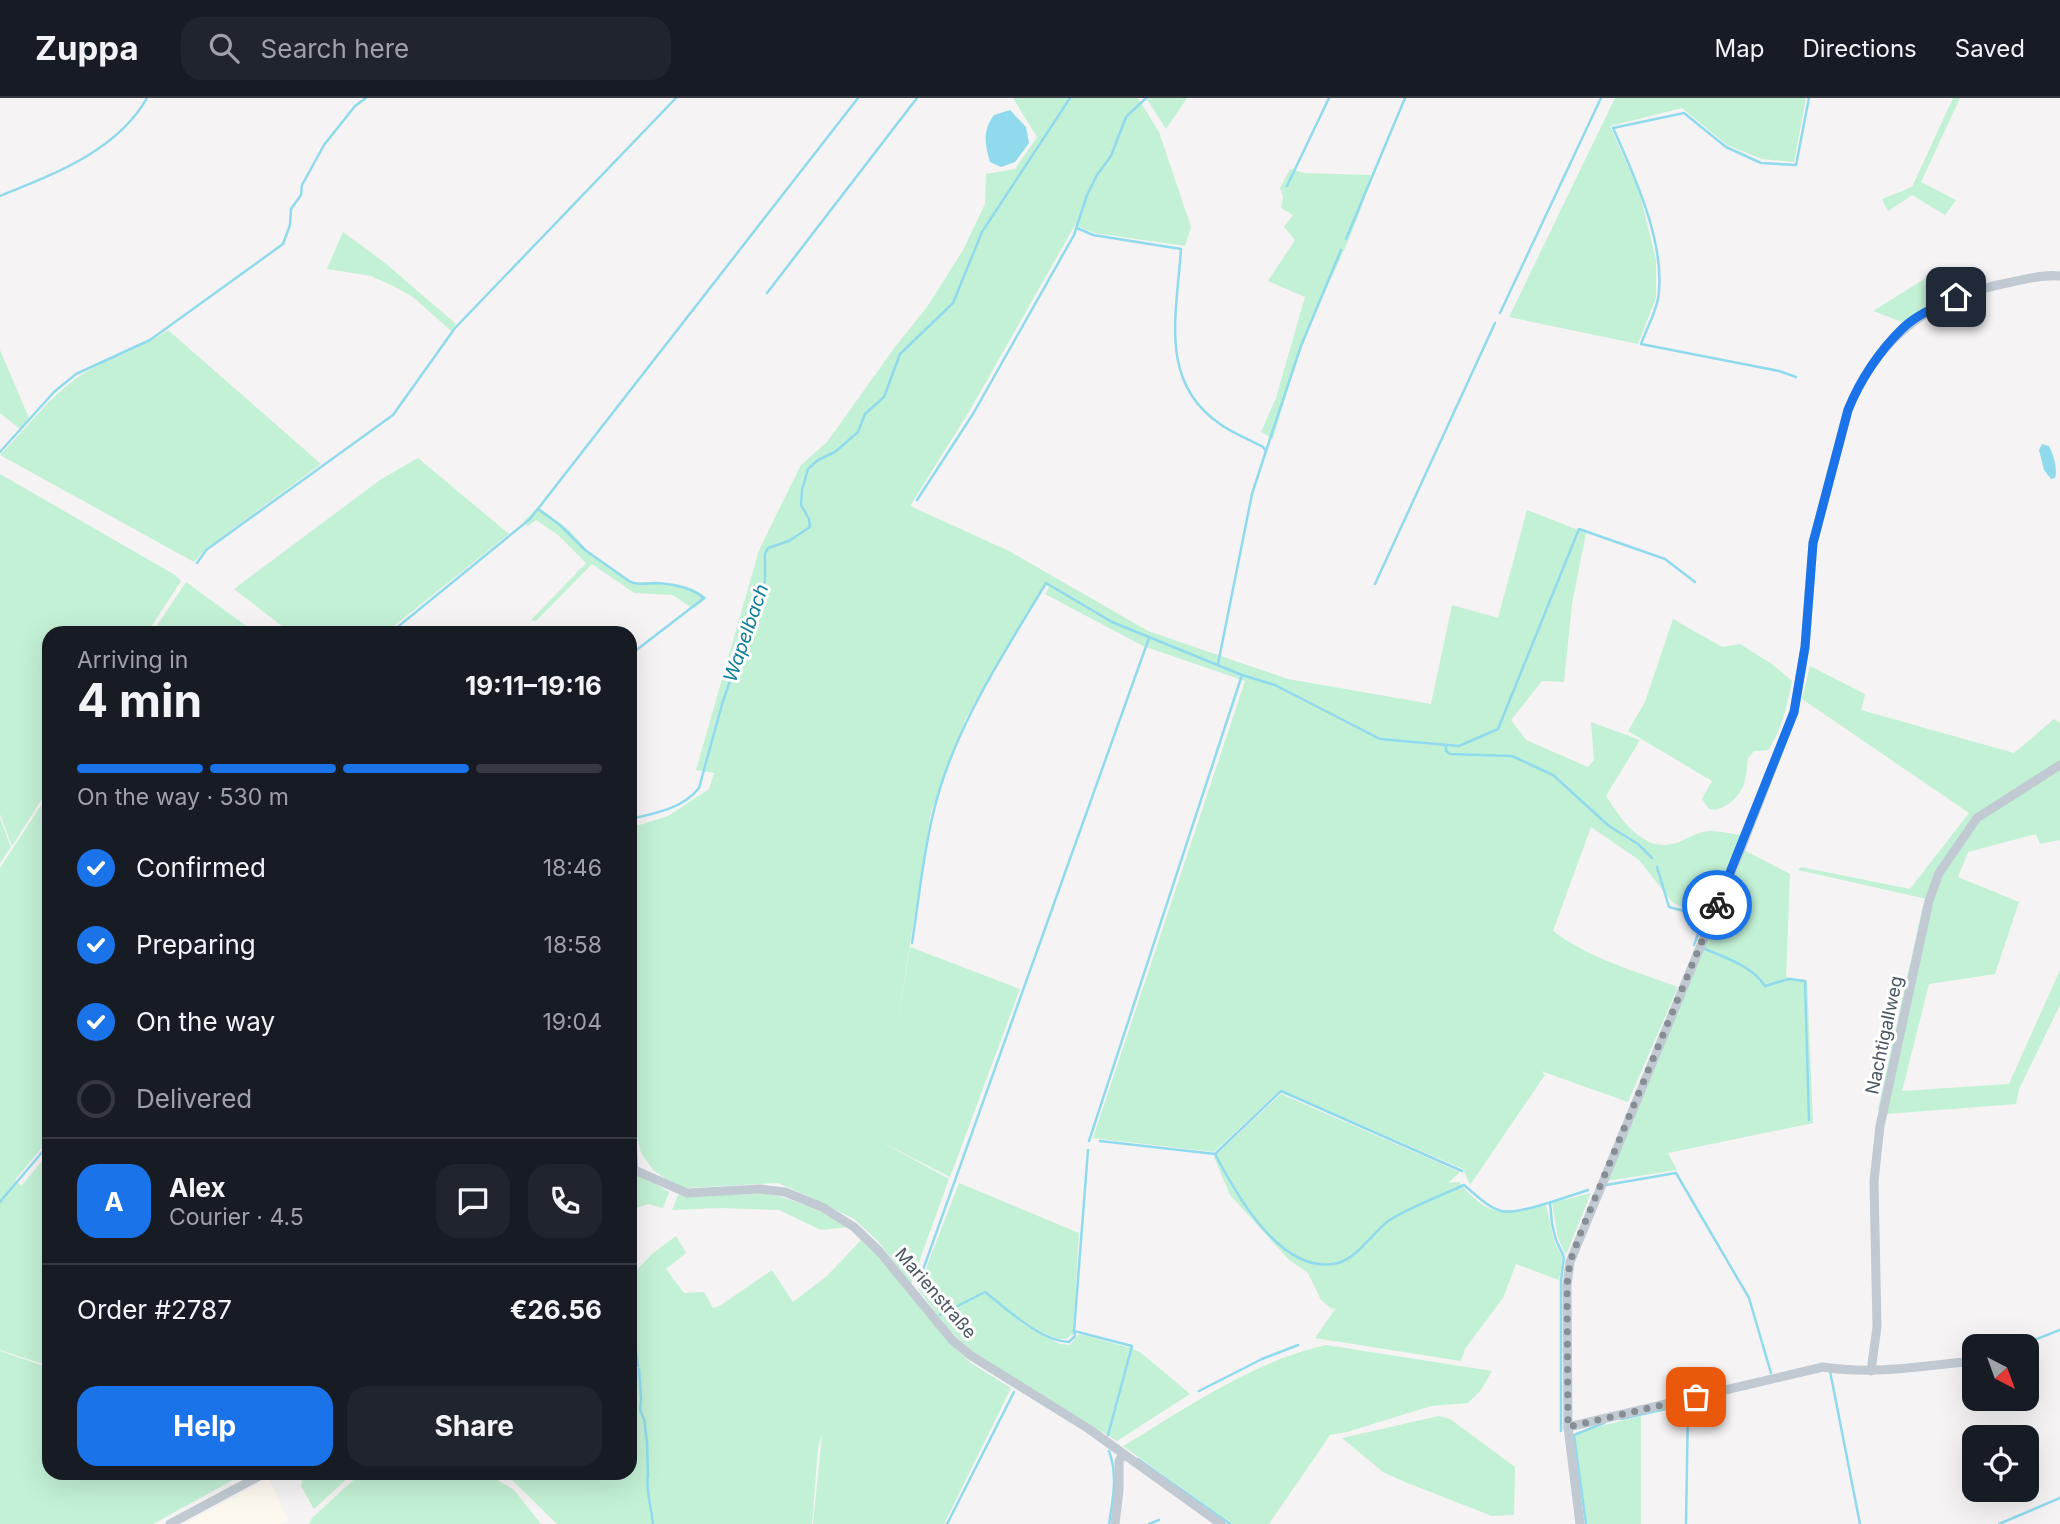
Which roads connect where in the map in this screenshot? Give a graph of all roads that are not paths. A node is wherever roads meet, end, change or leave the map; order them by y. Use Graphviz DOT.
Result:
graph roads {
  1 [pos="2059,273"];
  2 [pos="2060,765"];
  3 [pos="637,1170"];
  4 [pos="1962,1362"];
  5 [pos="1871,1371"];
  6 [pos="1568,1427"];
  7 [pos="1123,1454"];
  8 [pos="252,1480"];
  9 [pos="170,1524"];
  10 [pos="1115,1524"];
  11 [pos="1221,1524"];
  12 [pos="1580,1524"];
  1 -- 6 [label="street"];
  2 -- 5 [label="street, Nachtigallweg"];
  3 -- 7 [label="street, Marienstraße"];
  4 -- 5 [label="street"];
  5 -- 6 [label="street"];
  6 -- 12 [label="street"];
  7 -- 10 [label="street"];
  7 -- 11 [label="street, Marienstraße"];
  8 -- 9 [label="street"];
}
